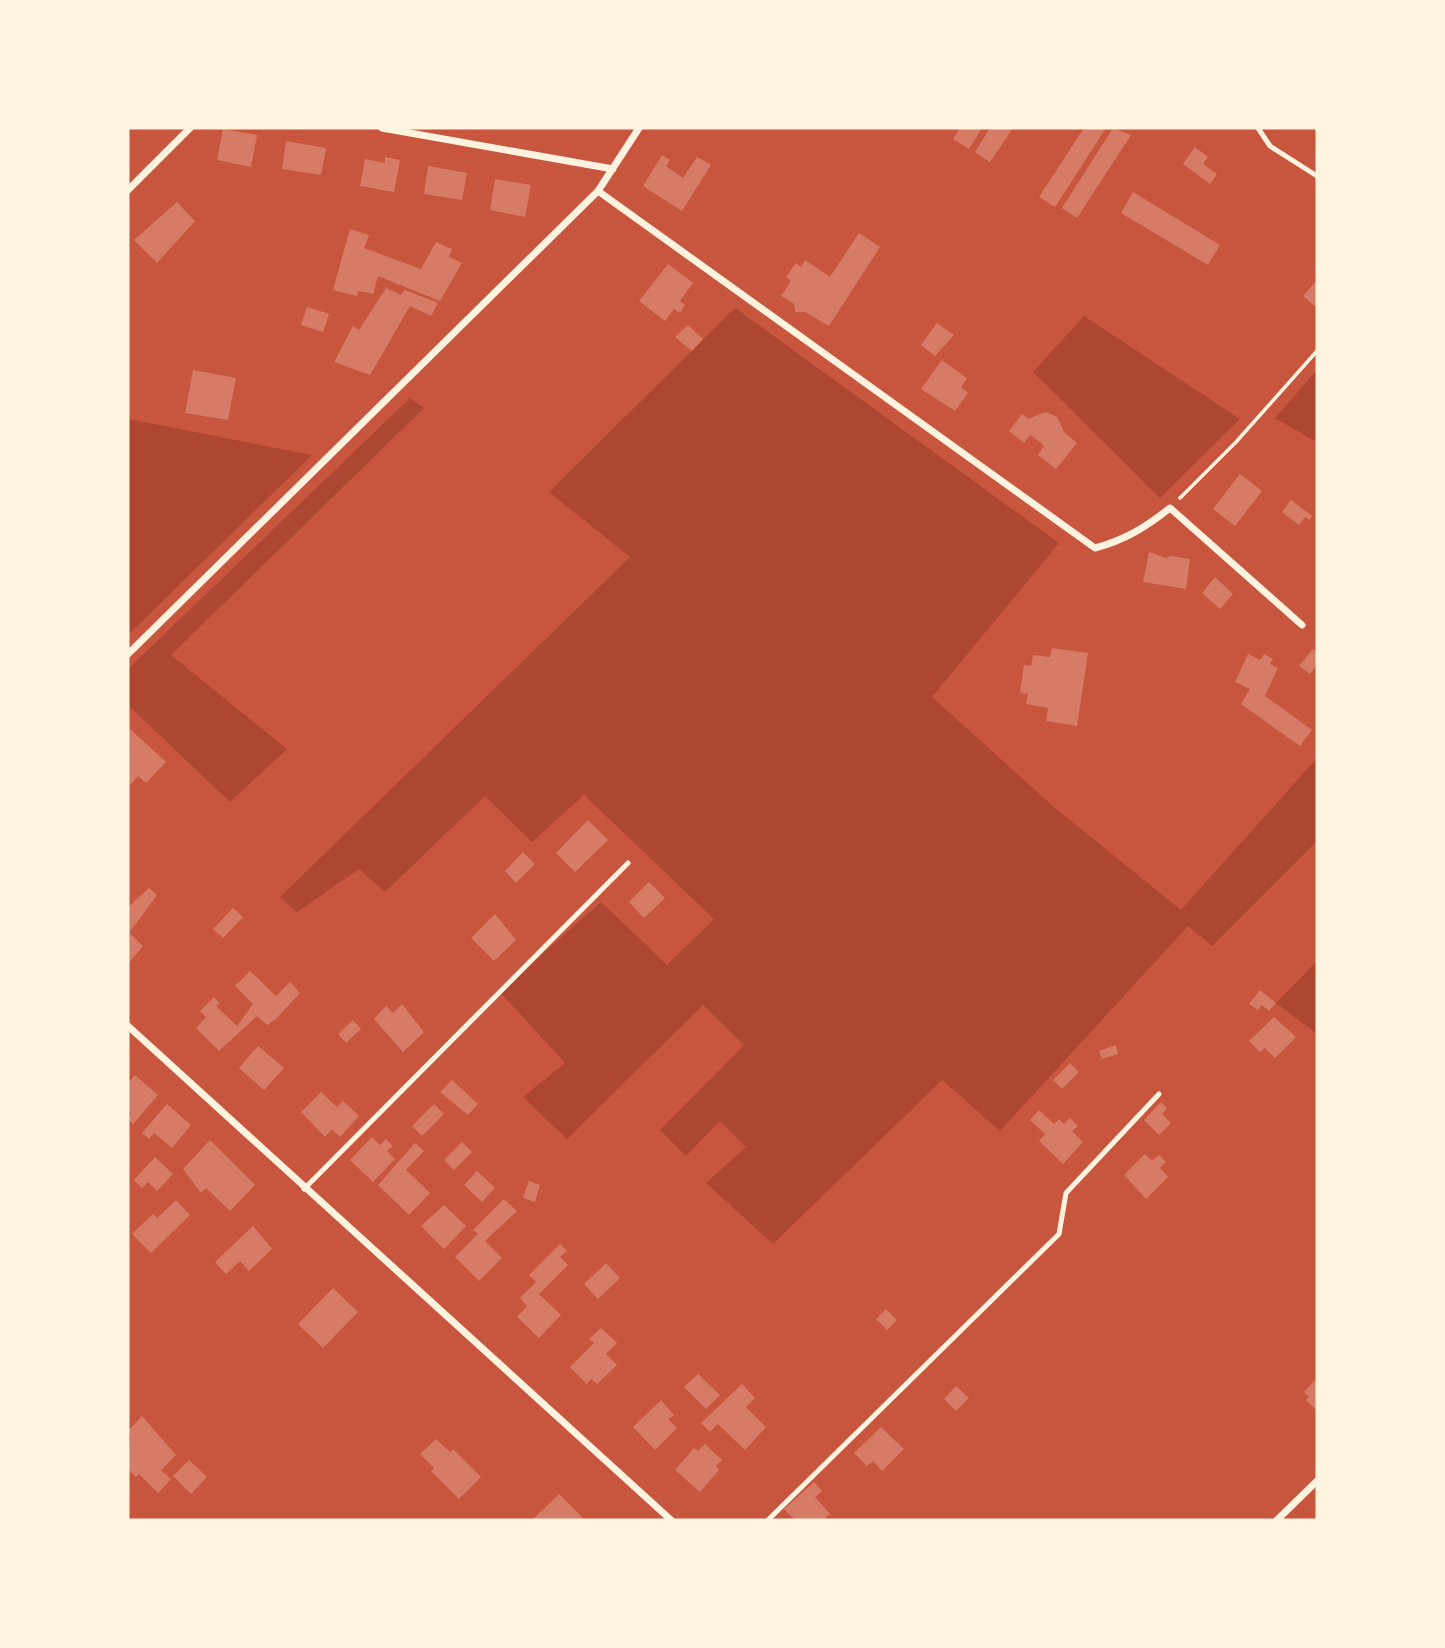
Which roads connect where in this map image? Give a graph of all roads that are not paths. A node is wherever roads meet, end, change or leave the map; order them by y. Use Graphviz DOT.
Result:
graph roads {
  1 [pos="190,128"];
  2 [pos="382,128"];
  3 [pos="639,128"];
  4 [pos="1258,128"];
  5 [pos="613,169"];
  6 [pos="1317,176"];
  7 [pos="128,190"];
  8 [pos="597,191"];
  9 [pos="1302,625"];
  10 [pos="128,654"];
  11 [pos="628,863"];
  12 [pos="128,1026"];
  13 [pos="1159,1094"];
  14 [pos="304,1189"];
  15 [pos="1317,1481"];
  16 [pos="671,1520"];
  17 [pos="768,1520"];
  18 [pos="1277,1520"];
  1 -- 7 [label="street"];
  2 -- 5 [label="street"];
  3 -- 5 [label="street"];
  4 -- 6 [label="lane"];
  5 -- 8 [label="street"];
  8 -- 9 [label="street"];
  8 -- 10 [label="street"];
  11 -- 14 [label="lane"];
  12 -- 14 [label="street"];
  13 -- 17 [label="lane"];
  14 -- 16 [label="street"];
  15 -- 18 [label="street"];
}
